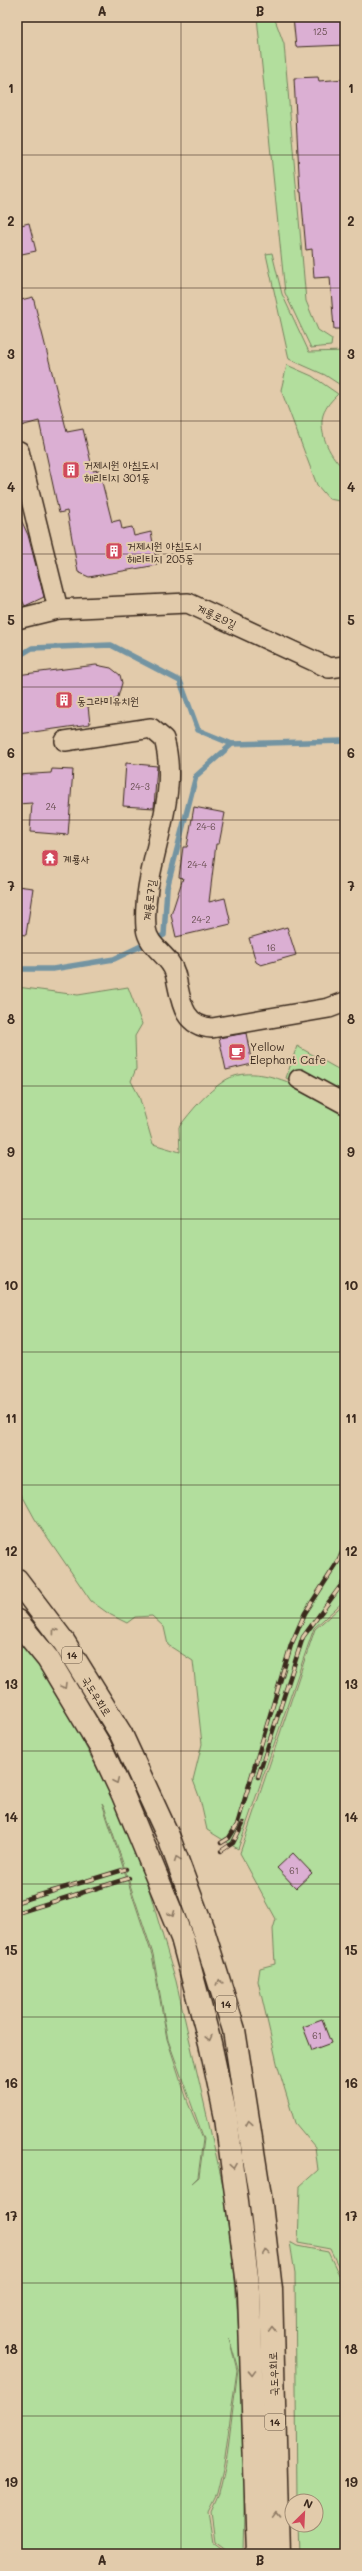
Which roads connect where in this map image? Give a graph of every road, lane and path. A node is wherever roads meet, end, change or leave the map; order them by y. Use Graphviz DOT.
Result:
graph roads {
  1 [pos="17,452"];
  2 [pos="58,609"];
  3 [pos="17,619"];
  4 [pos="345,666"];
  5 [pos="65,740"];
  6 [pos="345,1003"];
  7 [pos="300,1079"];
  8 [pos="345,1104"];
  9 [pos="17,1580"];
  10 [pos="17,1621"];
  11 [pos="258,2554"];
  12 [pos="278,2554"];
  1 -- 2 [label="street"];
  2 -- 3 [label="street, 계룡로9길"];
  2 -- 4 [label="street, 계룡로9길"];
  5 -- 6 [label="street, 계룡로7길"];
  7 -- 8 [label="street"];
  12 -- 9 [label="highway, 국도우회로 / 14, one-way, bridge"];
  10 -- 11 [label="highway, 국도우회로 / 14, one-way, bridge"];
}
